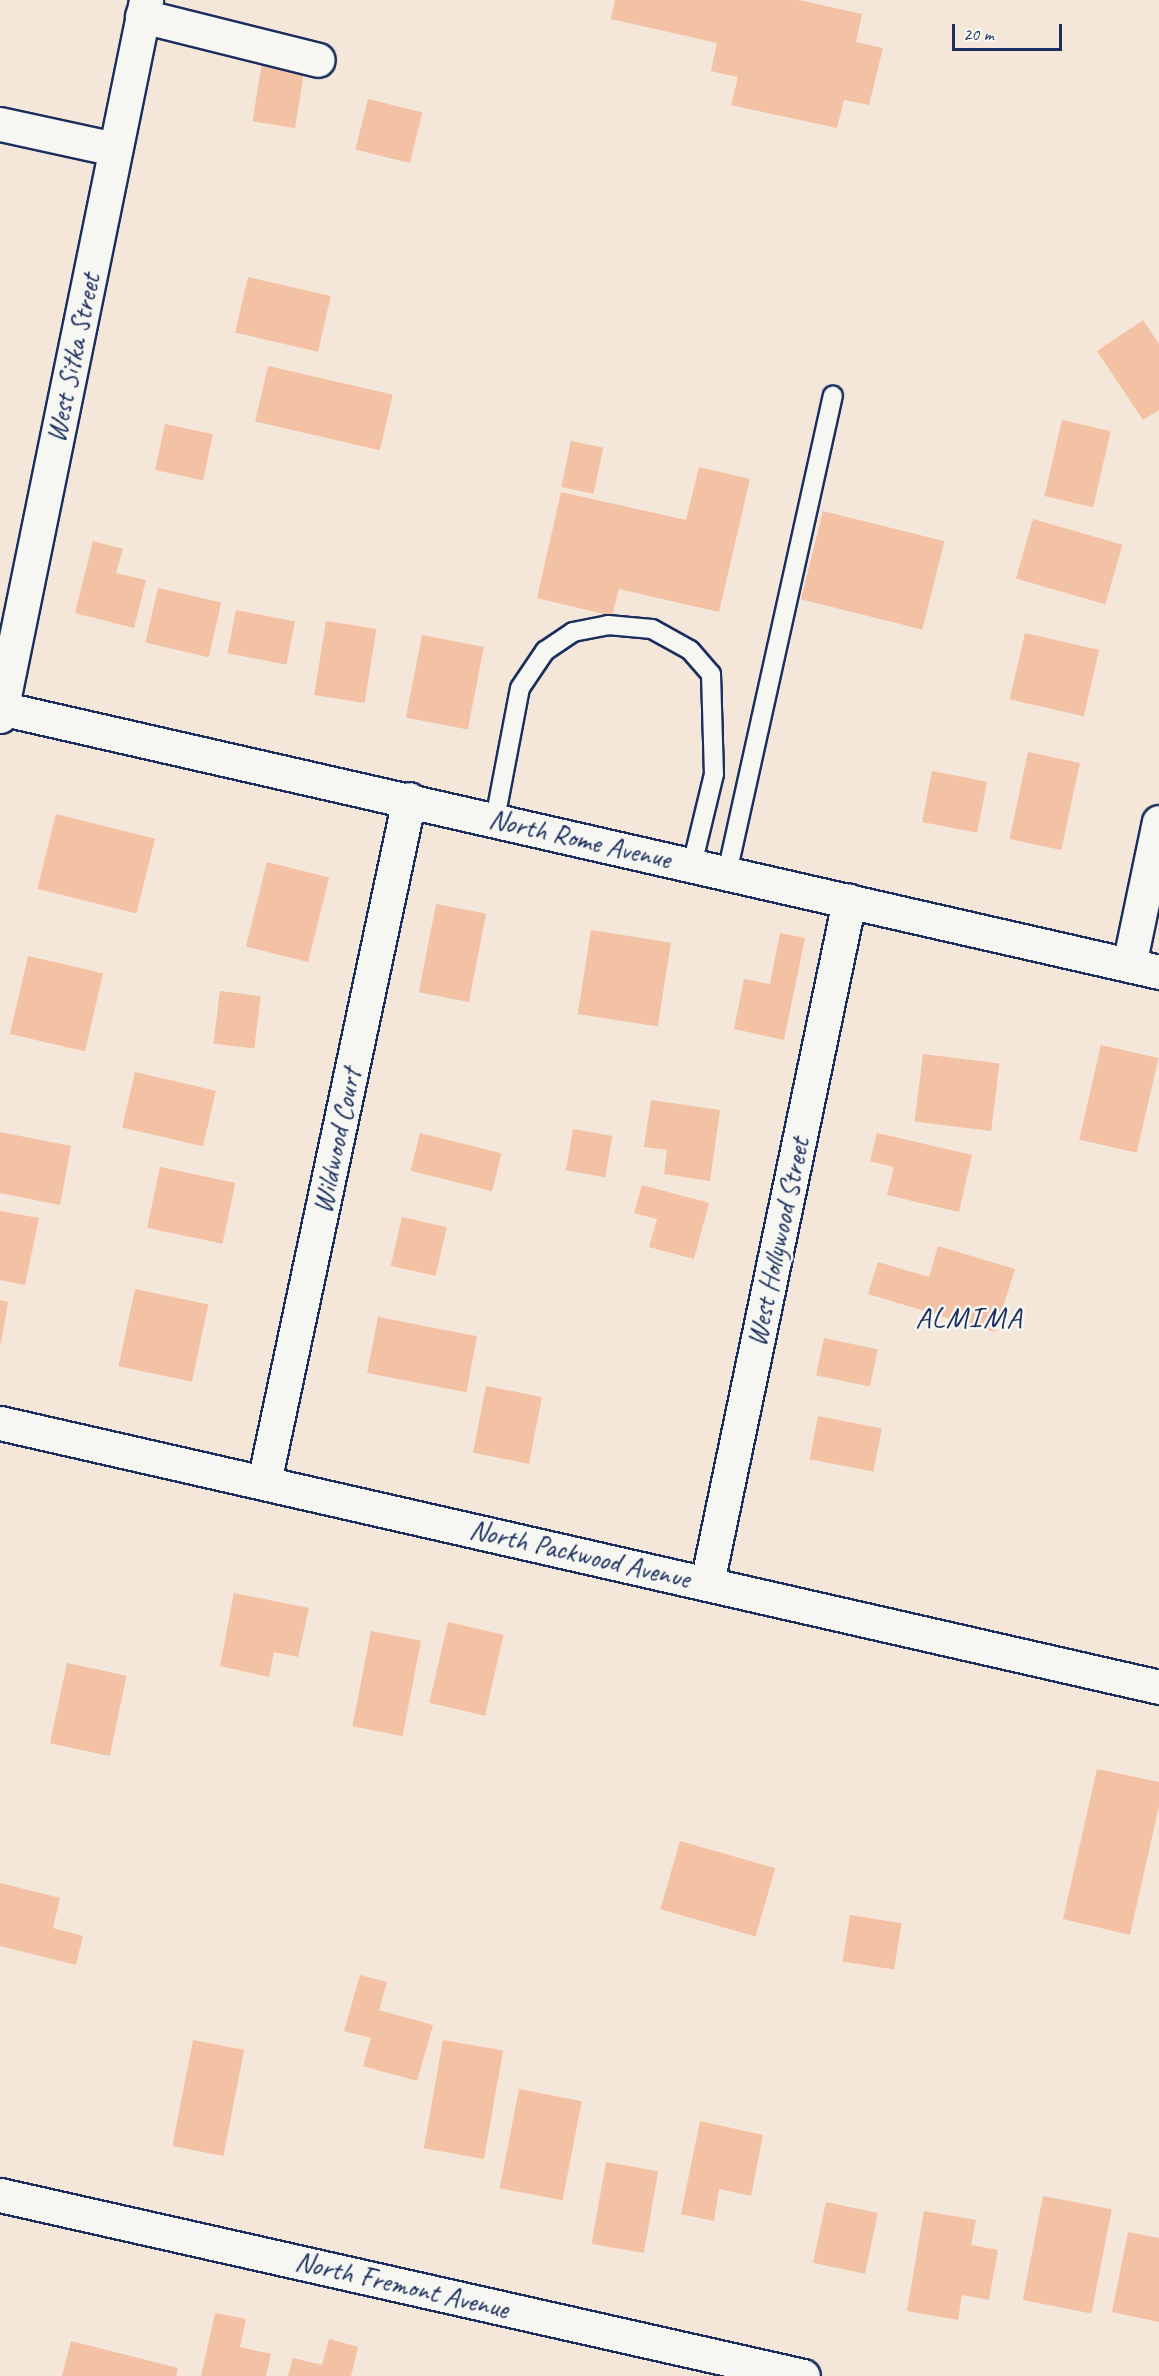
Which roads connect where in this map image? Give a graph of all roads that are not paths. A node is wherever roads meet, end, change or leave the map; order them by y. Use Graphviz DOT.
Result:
graph roads {
  1 [pos="144,8"];
  2 [pos="318,60"];
  3 [pos="0,124"];
  4 [pos="116,149"];
  5 [pos="833,396"];
  6 [pos="0,711"];
  7 [pos="410,799"];
  8 [pos="495,819"];
  9 [pos="1159,822"];
  10 [pos="692,865"];
  11 [pos="727,873"];
  12 [pos="849,901"];
  13 [pos="1144,969"];
  14 [pos="0,1423"];
  15 [pos="264,1482"];
  16 [pos="707,1583"];
  17 [pos="1159,1687"];
  18 [pos="0,2195"];
  19 [pos="803,2376"];
  1 -- 2 [label="street"];
  1 -- 4 [label="street, West Sitka Street"];
  3 -- 4 [label="street"];
  4 -- 6 [label="street, West Sitka Street"];
  5 -- 11 [label="lane"];
  6 -- 7 [label="street, North Rome Avenue"];
  7 -- 8 [label="street, North Rome Avenue"];
  7 -- 15 [label="street, Wildwood Court"];
  8 -- 10 [label="street, North Rome Avenue"];
  8 -- 10 [label="lane"];
  9 -- 13 [label="street"];
  10 -- 11 [label="street, North Rome Avenue"];
  11 -- 12 [label="street, North Rome Avenue"];
  12 -- 13 [label="street, North Rome Avenue"];
  12 -- 16 [label="street, West Hollywood Street"];
  14 -- 15 [label="street, North Packwood Avenue"];
  15 -- 16 [label="street, North Packwood Avenue"];
  16 -- 17 [label="street, North Packwood Avenue"];
  18 -- 19 [label="street, North Fremont Avenue"];
}
